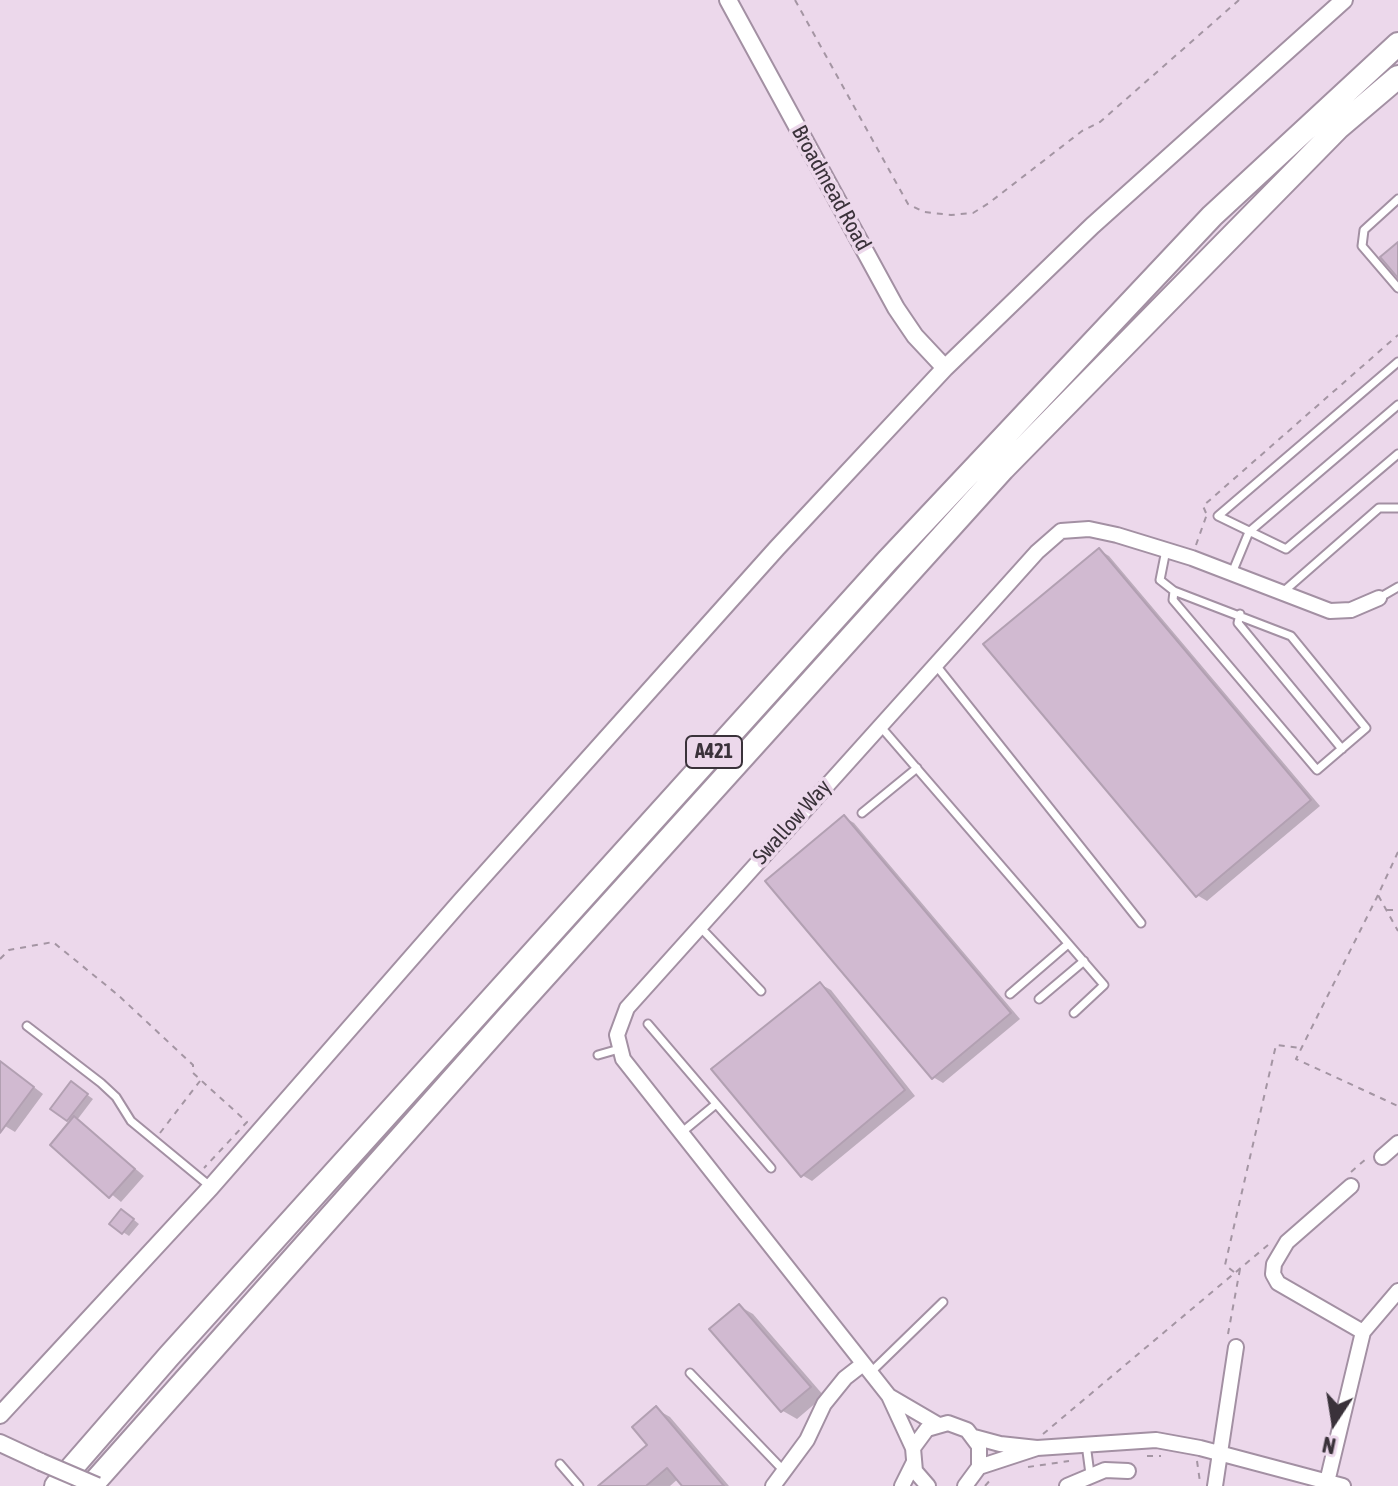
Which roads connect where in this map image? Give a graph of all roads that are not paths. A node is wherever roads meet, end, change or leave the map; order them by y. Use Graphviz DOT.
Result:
graph roads {
  1 [pos="728,0"];
  2 [pos="1344,0"];
  3 [pos="1398,44"];
  4 [pos="1398,77"];
  5 [pos="1398,199"];
  6 [pos="1398,288"];
  7 [pos="1398,362"];
  8 [pos="945,368"];
  9 [pos="1398,405"];
  10 [pos="1398,454"];
  11 [pos="1398,508"];
  12 [pos="1249,532"];
  13 [pos="1166,550"];
  14 [pos="1232,573"];
  15 [pos="1398,587"];
  16 [pos="1174,591"];
  17 [pos="1283,592"];
  18 [pos="1379,598"];
  19 [pos="1240,614"];
  20 [pos="935,664"];
  21 [pos="880,725"];
  22 [pos="1342,749"];
  23 [pos="917,768"];
  24 [pos="862,813"];
  25 [pos="1141,923"];
  26 [pos="698,926"];
  27 [pos="1068,944"];
  28 [pos="1084,961"];
  29 [pos="761,991"];
  30 [pos="1010,994"];
  31 [pos="1039,999"];
  32 [pos="1074,1013"];
  33 [pos="648,1024"];
  34 [pos="27,1026"];
  35 [pos="619,1049"];
  36 [pos="598,1055"];
  37 [pos="716,1104"];
  38 [pos="681,1133"];
  39 [pos="1398,1143"];
  40 [pos="1379,1153"];
  41 [pos="771,1168"];
  42 [pos="1347,1183"];
  43 [pos="211,1187"];
  44 [pos="1398,1291"];
  45 [pos="943,1302"];
  46 [pos="1363,1332"];
  47 [pos="1236,1347"];
  48 [pos="866,1369"];
  49 [pos="690,1373"];
  50 [pos="889,1396"];
  51 [pos="0,1415"];
  52 [pos="937,1424"];
  53 [pos="974,1437"];
  54 [pos="1086,1442"];
  55 [pos="4,1444"];
  56 [pos="913,1448"];
  57 [pos="1037,1448"];
  58 [pos="1219,1453"];
  59 [pos="560,1464"];
  60 [pos="913,1464"];
  61 [pos="979,1467"];
  62 [pos="1128,1471"];
  63 [pos="785,1473"];
  64 [pos="1090,1474"];
  65 [pos="1327,1482"];
  66 [pos="56,1486"];
  67 [pos="94,1486"];
  68 [pos="579,1486"];
  69 [pos="773,1486"];
  70 [pos="902,1486"];
  71 [pos="928,1486"];
  72 [pos="965,1486"];
  73 [pos="1067,1486"];
  74 [pos="1215,1486"];
  75 [pos="1343,1486"];
  1 -- 8 [label="street, Broadmead Road"];
  2 -- 8 [label="street"];
  3 -- 66 [label="highway, A421"];
  4 -- 67 [label="highway, A421"];
  5 -- 6 [label="lane"];
  7 -- 12 [label="lane"];
  8 -- 43 [label="street"];
  9 -- 12 [label="lane"];
  10 -- 12 [label="lane"];
  11 -- 17 [label="lane"];
  12 -- 14 [label="lane"];
  13 -- 14 [label="street, Swallow Way"];
  13 -- 16 [label="lane"];
  13 -- 20 [label="street, Swallow Way"];
  14 -- 17 [label="street, Swallow Way"];
  15 -- 18 [label="lane"];
  16 -- 19 [label="lane"];
  16 -- 22 [label="lane"];
  17 -- 18 [label="street, Swallow Way"];
  19 -- 22 [label="lane"];
  19 -- 22 [label="lane"];
  20 -- 21 [label="street, Swallow Way"];
  20 -- 25 [label="lane"];
  21 -- 23 [label="lane"];
  21 -- 26 [label="street, Swallow Way"];
  23 -- 24 [label="lane"];
  23 -- 27 [label="lane"];
  26 -- 29 [label="lane"];
  26 -- 35 [label="street, Swallow Way"];
  27 -- 28 [label="lane"];
  27 -- 30 [label="lane"];
  28 -- 31 [label="lane"];
  28 -- 32 [label="lane"];
  33 -- 37 [label="lane"];
  34 -- 43 [label="lane"];
  35 -- 36 [label="lane"];
  35 -- 38 [label="street"];
  37 -- 38 [label="lane"];
  37 -- 41 [label="lane"];
  38 -- 48 [label="street"];
  39 -- 40 [label="street"];
  42 -- 46 [label="street"];
  43 -- 51 [label="street"];
  44 -- 46 [label="street"];
  45 -- 48 [label="lane"];
  46 -- 65 [label="street"];
  47 -- 58 [label="street"];
  48 -- 50 [label="street"];
  48 -- 63 [label="street"];
  49 -- 63 [label="lane"];
  50 -- 52 [label="street"];
  50 -- 56 [label="street"];
  52 -- 53 [label="street"];
  52 -- 56 [label="street"];
  53 -- 57 [label="street"];
  53 -- 61 [label="street"];
  54 -- 57 [label="street"];
  54 -- 58 [label="street"];
  54 -- 64 [label="lane"];
  55 -- 67 [label="street, bridge"];
  56 -- 60 [label="street"];
  57 -- 61 [label="street"];
  58 -- 65 [label="street"];
  58 -- 74 [label="street"];
  59 -- 68 [label="lane"];
  60 -- 70 [label="street"];
  60 -- 71 [label="street"];
  61 -- 72 [label="street"];
  62 -- 64 [label="street"];
  63 -- 69 [label="street"];
  64 -- 73 [label="street"];
  65 -- 75 [label="street"];
}
